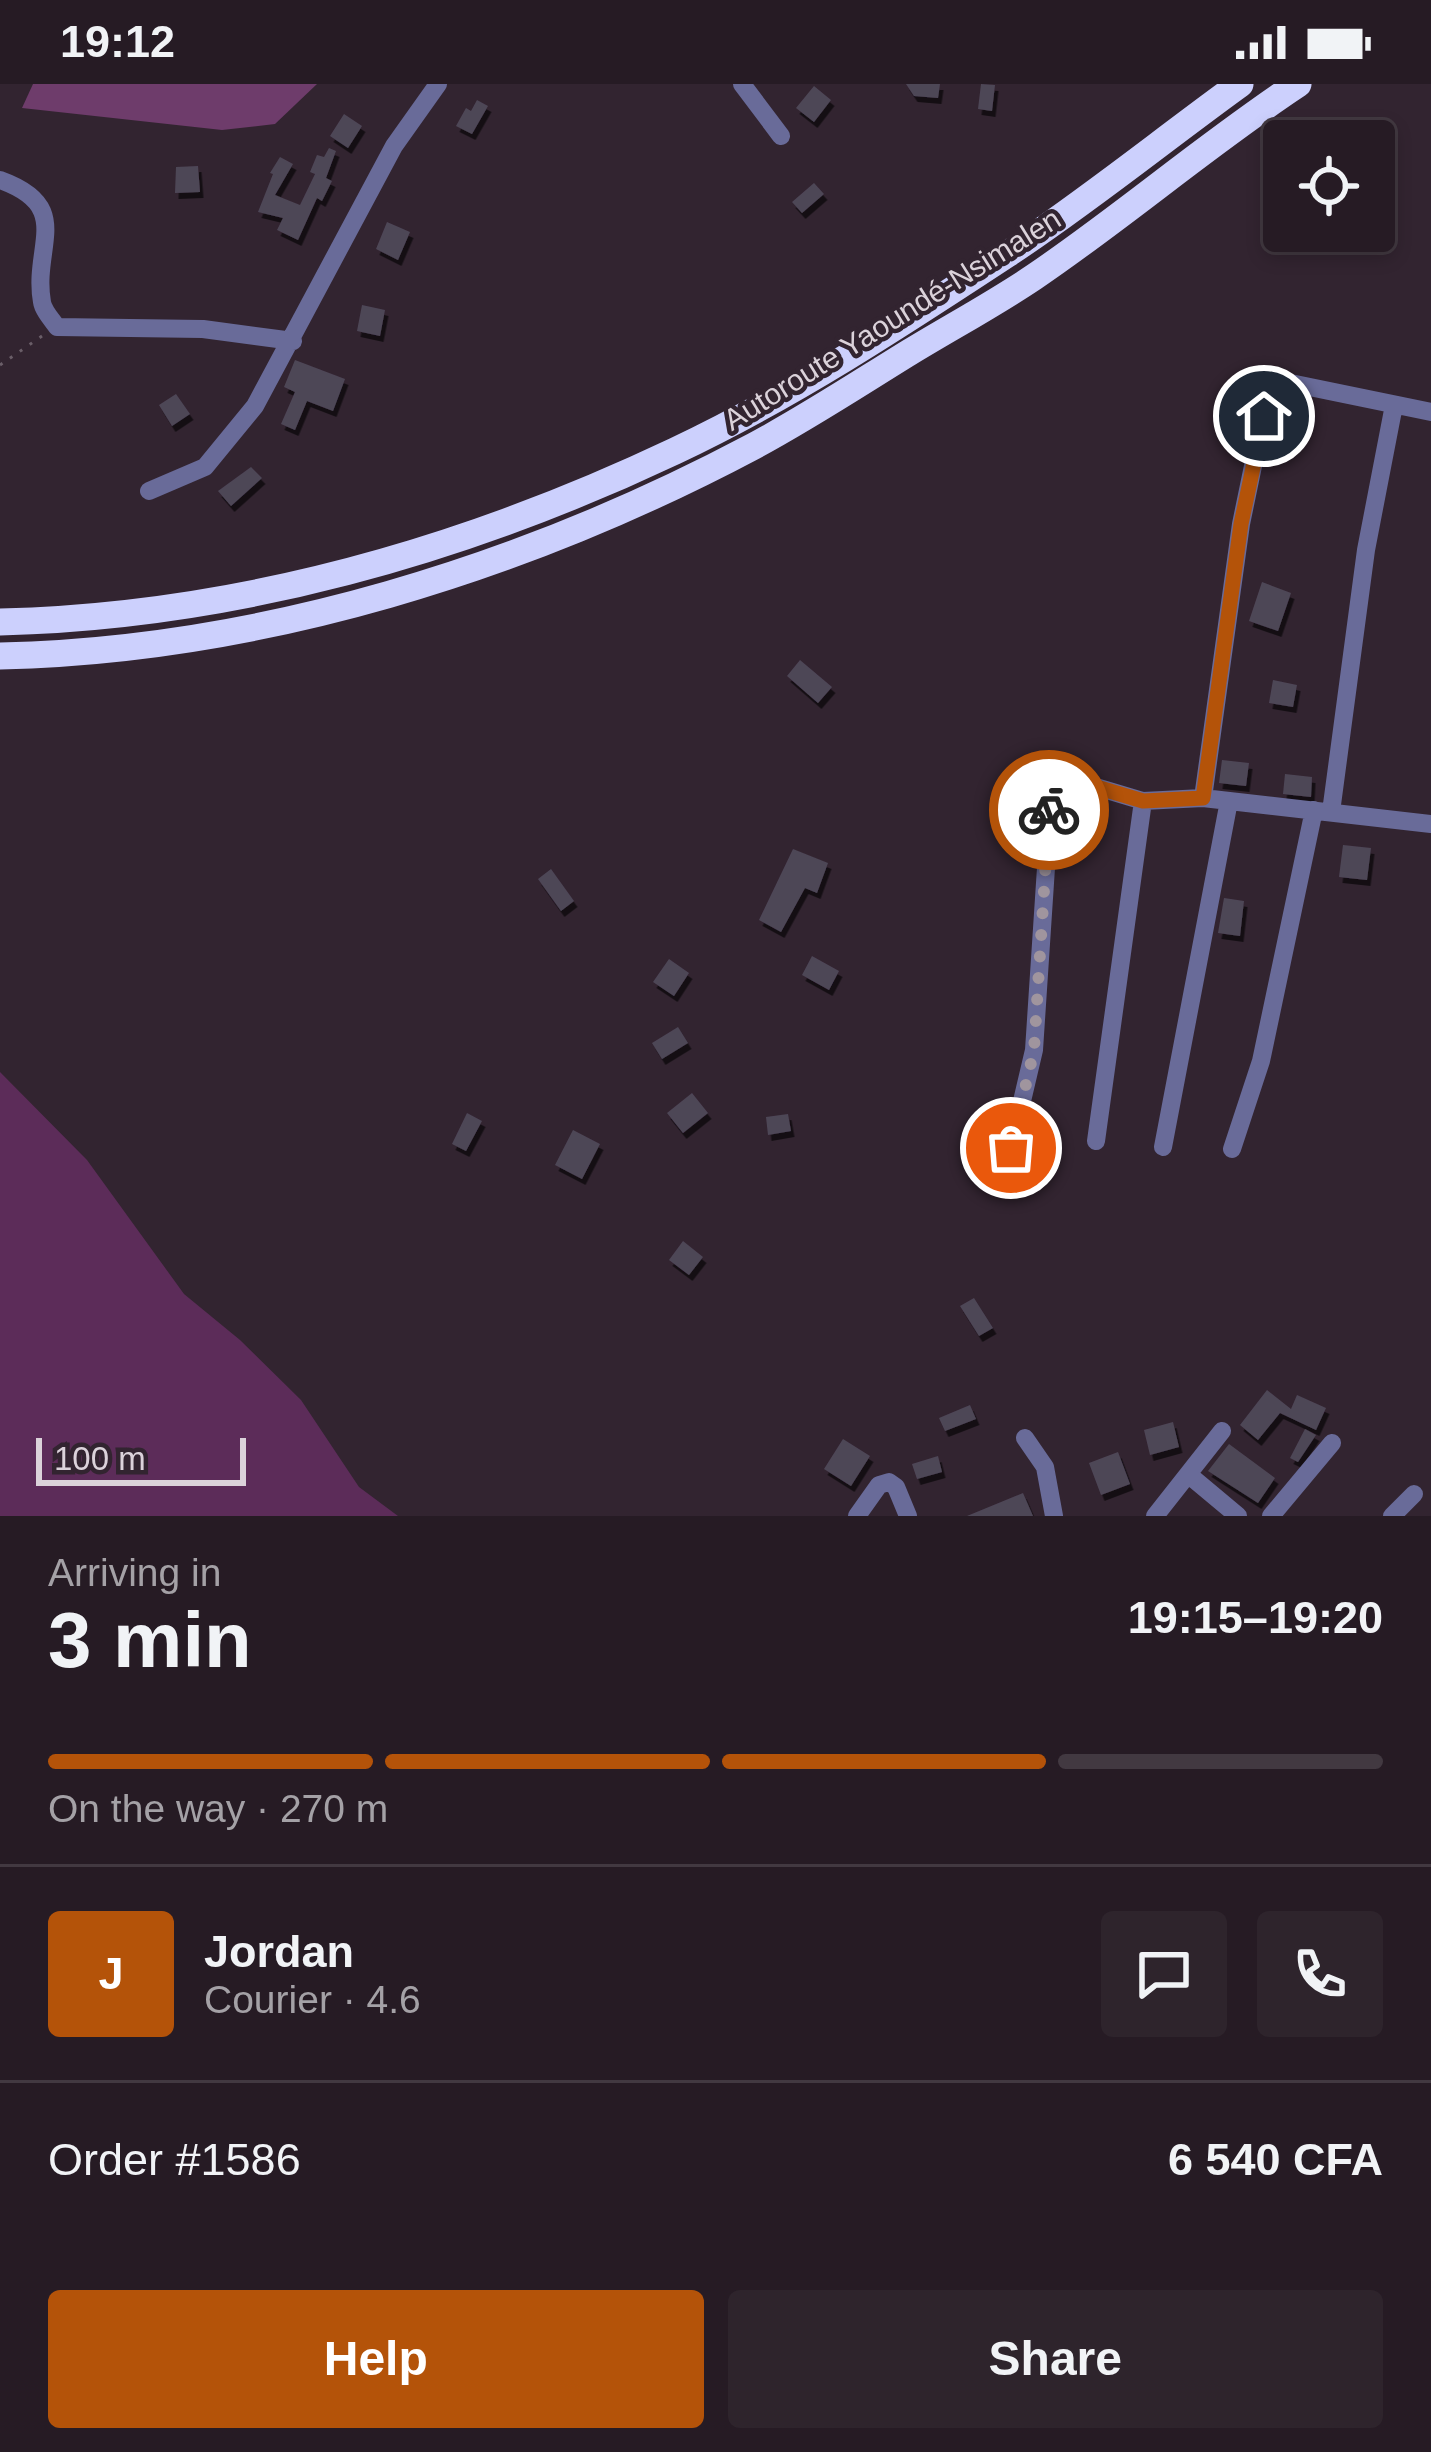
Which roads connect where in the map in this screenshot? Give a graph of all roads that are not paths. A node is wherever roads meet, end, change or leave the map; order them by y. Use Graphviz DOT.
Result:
graph roads {
  1 [pos="438,84"];
  2 [pos="742,84"];
  3 [pos="1240,84"];
  4 [pos="1295,87"];
  5 [pos="781,136"];
  6 [pos="0,180"];
  7 [pos="293,341"];
  8 [pos="1394,405"];
  9 [pos="1431,412"];
  10 [pos="149,490"];
  11 [pos="0,622"];
  12 [pos="0,656"];
  13 [pos="1203,798"];
  14 [pos="1143,801"];
  15 [pos="1229,801"];
  16 [pos="1323,811"];
  17 [pos="1430,820"];
  18 [pos="1096,1141"];
  19 [pos="1163,1147"];
  20 [pos="1011,1148"];
  21 [pos="1232,1149"];
  22 [pos="1222,1431"];
  23 [pos="1025,1438"];
  24 [pos="1332,1443"];
  25 [pos="1189,1475"];
  26 [pos="1414,1494"];
  27 [pos="857,1516"];
  28 [pos="908,1516"];
  29 [pos="1054,1516"];
  30 [pos="1155,1516"];
  31 [pos="1238,1516"];
  32 [pos="1271,1516"];
  33 [pos="1392,1516"];
  1 -- 7 [label="street"];
  2 -- 5 [label="street"];
  3 -- 11 [label="highway, Autoroute Yaoundé-Nsimalen"];
  4 -- 12 [label="highway, Autoroute Yaoundé-Nsimalen"];
  6 -- 7 [label="street"];
  7 -- 10 [label="street"];
  8 -- 9 [label="street"];
  8 -- 13 [label="street"];
  8 -- 16 [label="street"];
  13 -- 14 [label="street"];
  13 -- 15 [label="street"];
  14 -- 18 [label="street"];
  14 -- 20 [label="street"];
  15 -- 16 [label="street"];
  15 -- 19 [label="street"];
  16 -- 17 [label="street"];
  16 -- 21 [label="street"];
  22 -- 25 [label="street"];
  23 -- 29 [label="street"];
  24 -- 32 [label="street"];
  25 -- 30 [label="street"];
  25 -- 31 [label="street"];
  26 -- 33 [label="street"];
  27 -- 28 [label="street"];
}
